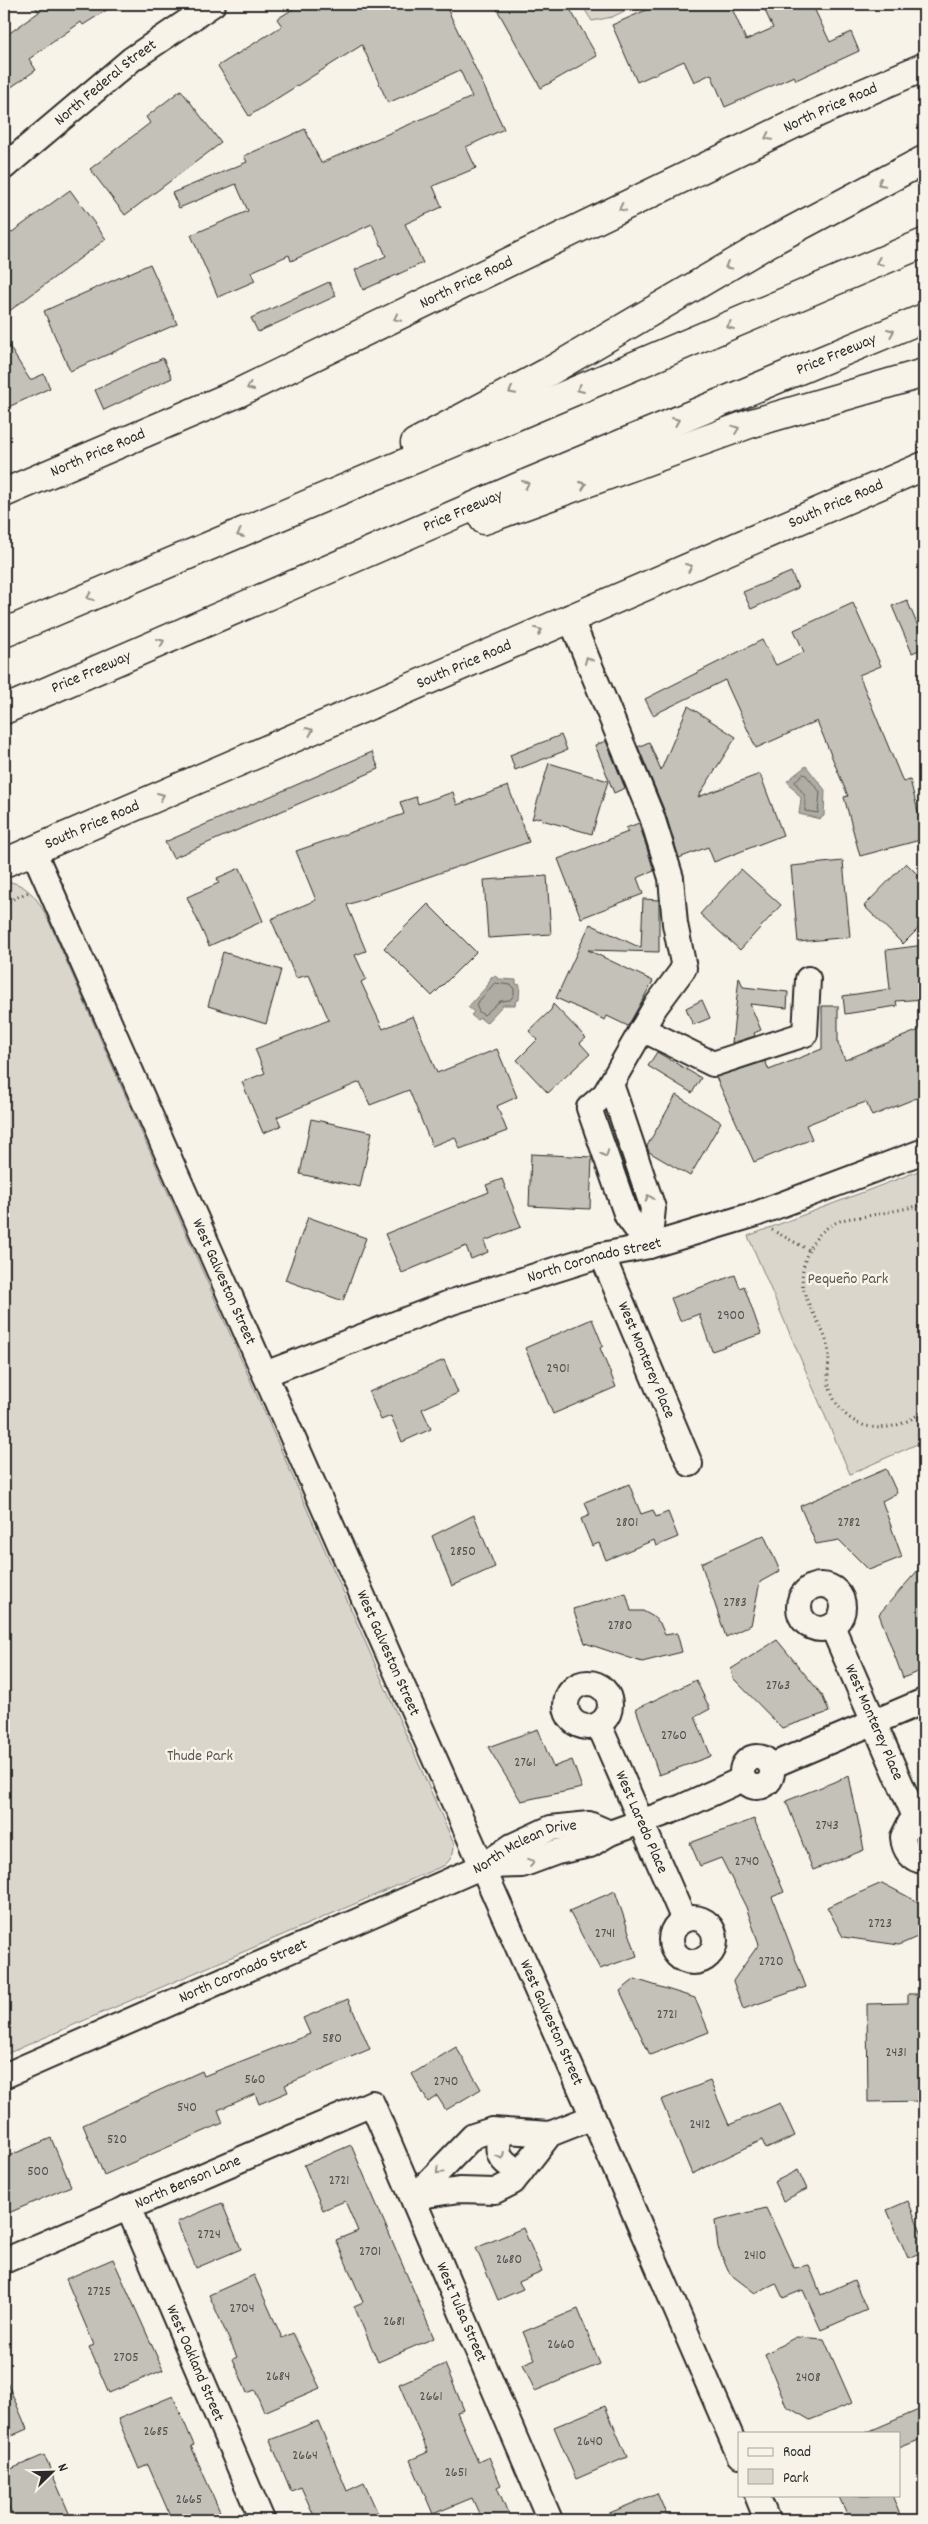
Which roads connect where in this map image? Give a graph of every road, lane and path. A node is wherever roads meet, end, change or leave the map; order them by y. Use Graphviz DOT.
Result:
graph roads {
  1 [pos="213,4"];
  2 [pos="924,67"];
  3 [pos="924,160"];
  4 [pos="4,167"];
  5 [pos="924,244"];
  6 [pos="924,318"];
  7 [pos="924,372"];
  8 [pos="924,466"];
  9 [pos="4,493"];
  10 [pos="284,515"];
  11 [pos="273,594"];
  12 [pos="570,617"];
  13 [pos="4,633"];
  14 [pos="4,710"];
  15 [pos="33,850"];
  16 [pos="4,863"];
  17 [pos="11,899"];
  18 [pos="4,903"];
  19 [pos="808,979"];
  20 [pos="642,1028"];
  21 [pos="611,1084"];
  22 [pos="924,1151"];
  23 [pos="924,1205"];
  24 [pos="746,1217"];
  25 [pos="649,1246"];
  26 [pos="809,1250"];
  27 [pos="602,1255"];
  28 [pos="265,1374"];
  29 [pos="924,1410"];
  30 [pos="690,1464"];
  31 [pos="832,1626"];
  32 [pos="924,1701"];
  33 [pos="874,1722"];
  34 [pos="599,1725"];
  35 [pos="920,1818"];
  36 [pos="640,1822"];
  37 [pos="551,1828"];
  38 [pos="610,1833"];
  39 [pos="557,1852"];
  40 [pos="924,1861"];
  41 [pos="482,1866"];
  42 [pos="684,1920"];
  43 [pos="4,2076"];
  44 [pos="372,2103"];
  45 [pos="593,2117"];
  46 [pos="502,2131"];
  47 [pos="550,2134"];
  48 [pos="520,2173"];
  49 [pos="414,2196"];
  50 [pos="128,2207"];
  51 [pos="4,2261"];
  52 [pos="738,2454"];
  53 [pos="756,2496"];
  54 [pos="262,2520"];
  55 [pos="550,2520"];
  56 [pos="767,2520"];
  1 -- 4 [label="street, North Federal Street"];
  2 -- 9 [label="main road, North Price Road, one-way"];
  3 -- 10 [label="main road, one-way"];
  5 -- 10 [label="main road, one-way"];
  11 -- 6 [label="main road, Price Freeway, one-way"];
  11 -- 7 [label="main road, one-way"];
  12 -- 8 [label="main road, South Price Road, one-way"];
  10 -- 13 [label="main road, one-way"];
  14 -- 11 [label="main road, Price Freeway, one-way"];
  15 -- 12 [label="main road, South Price Road, one-way"];
  20 -- 12 [label="street, one-way"];
  15 -- 16 [label="main road, South Price Road"];
  15 -- 28 [label="street, West Galveston Street"];
  17 -- 18 [label="path"];
  19 -- 20 [label="street"];
  20 -- 21 [label="street"];
  25 -- 21 [label="street, one-way"];
  21 -- 25 [label="street, one-way"];
  22 -- 24 [label="street, North Coronado Street"];
  23 -- 26 [label="path"];
  24 -- 25 [label="street, North Coronado Street"];
  24 -- 26 [label="path"];
  25 -- 27 [label="street, North Coronado Street"];
  26 -- 29 [label="path"];
  27 -- 28 [label="street, North Coronado Street"];
  27 -- 30 [label="street, West Monterey Place"];
  28 -- 41 [label="street, West Galveston Street"];
  31 -- 33 [label="street, West Monterey Place"];
  32 -- 33 [label="street, North Mclean Drive"];
  33 -- 35 [label="street, West Monterey Place"];
  33 -- 36 [label="street, North Mclean Drive"];
  34 -- 36 [label="street, West Laredo Place"];
  35 -- 40 [label="street, West Monterey Place"];
  36 -- 38 [label="street, North Mclean Drive"];
  36 -- 42 [label="street, West Laredo Place"];
  37 -- 38 [label="street, North Mclean Drive"];
  37 -- 39 [label="street"];
  37 -- 41 [label="street, North Mclean Drive"];
  38 -- 39 [label="street, North Mclean Drive"];
  41 -- 39 [label="street, North Mclean Drive, one-way"];
  41 -- 43 [label="street, North Coronado Street"];
  41 -- 45 [label="street, West Galveston Street"];
  44 -- 49 [label="street, West Tulsa Street"];
  44 -- 50 [label="street, North Benson Lane"];
  45 -- 47 [label="street"];
  45 -- 52 [label="street, West Galveston Street"];
  46 -- 47 [label="street"];
  46 -- 48 [label="street, one-way"];
  46 -- 49 [label="street, one-way"];
  47 -- 48 [label="street"];
  48 -- 49 [label="street"];
  49 -- 55 [label="street, West Tulsa Street"];
  50 -- 51 [label="street, North Benson Lane"];
  50 -- 54 [label="street, West Oakland Street"];
  53 -- 56 [label="street"];
}
